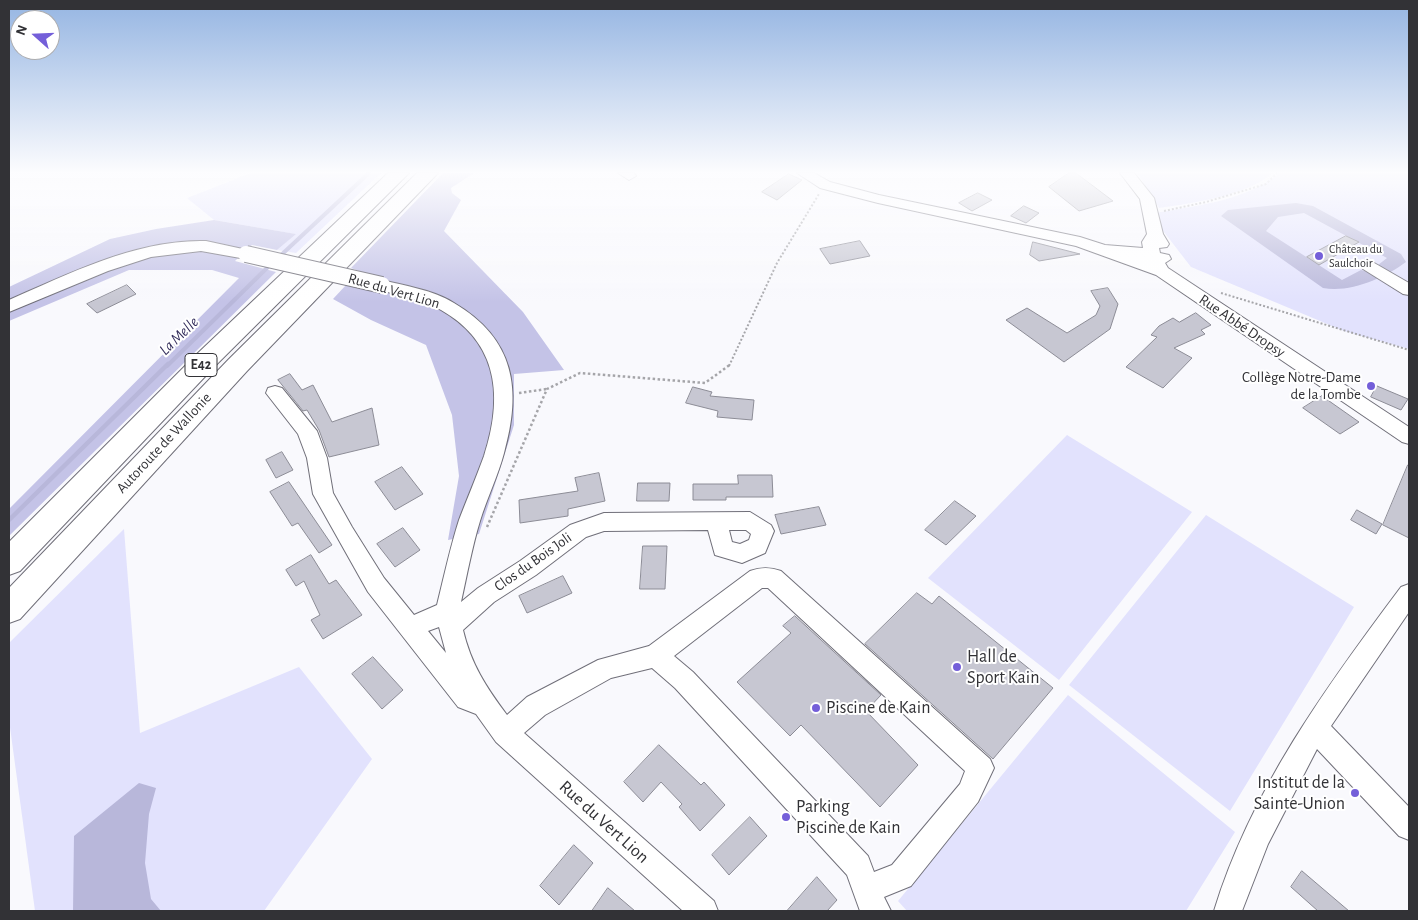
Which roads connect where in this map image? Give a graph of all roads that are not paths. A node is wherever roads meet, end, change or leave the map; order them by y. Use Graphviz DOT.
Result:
graph roads {
  1 [pos="355,216"];
  2 [pos="386,216"];
  3 [pos="958,216"];
  4 [pos="1150,216"];
  5 [pos="1369,265"];
  6 [pos="1164,267"];
  7 [pos="1409,290"];
  8 [pos="9,306"];
  9 [pos="274,393"];
  10 [pos="1409,437"];
  11 [pos="717,523"];
  12 [pos="9,562"];
  13 [pos="1409,594"];
  14 [pos="9,609"];
  15 [pos="448,619"];
  16 [pos="410,628"];
  17 [pos="655,656"];
  18 [pos="485,706"];
  19 [pos="1315,728"];
  20 [pos="505,733"];
  21 [pos="1409,826"];
  22 [pos="872,902"];
  23 [pos="704,911"];
  24 [pos="1228,911"];
  1 -- 12 [label="highway, Autoroute de Wallonie / E42"];
  2 -- 14 [label="highway, Autoroute de Wallonie / E42"];
  3 -- 6 [label="street, Rue Abbé Dropsy"];
  4 -- 6 [label="street"];
  5 -- 7 [label="street"];
  6 -- 10 [label="street, Rue Abbé Dropsy"];
  8 -- 15 [label="street, Rue du Vert Lion, bridge"];
  9 -- 16 [label="street"];
  11 -- 15 [label="street, Clos du Bois Joli"];
  13 -- 19 [label="street"];
  15 -- 16 [label="street, Clos du Bois Joli"];
  15 -- 18 [label="street, Rue du Vert Lion"];
  16 -- 18 [label="street"];
  17 -- 20 [label="street"];
  17 -- 22 [label="street"];
  17 -- 22 [label="street"];
  18 -- 20 [label="street, Rue du Vert Lion"];
  19 -- 21 [label="street"];
  19 -- 24 [label="street"];
  20 -- 23 [label="street, Rue du Vert Lion"];
}
